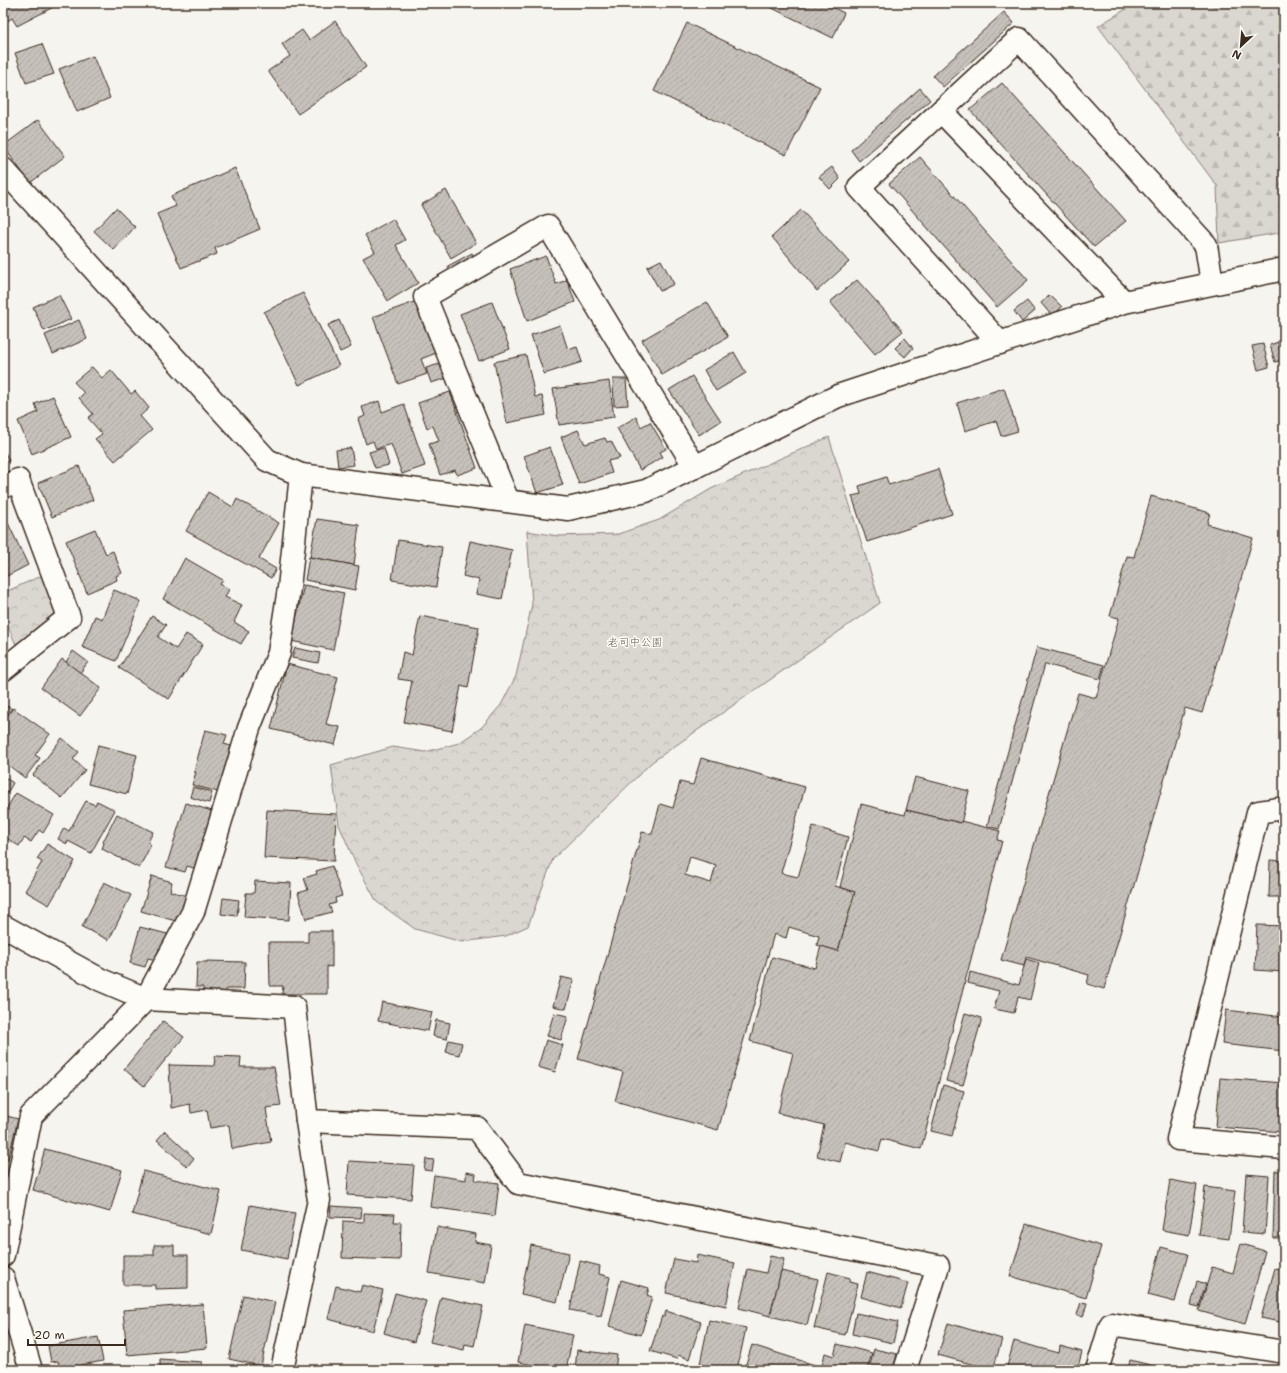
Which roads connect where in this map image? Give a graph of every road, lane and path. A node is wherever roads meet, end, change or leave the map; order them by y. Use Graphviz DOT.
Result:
graph roads {
  1 [pos="941,111"];
  2 [pos="3,169"];
  3 [pos="1284,269"];
  4 [pos="1212,283"];
  5 [pos="1124,302"];
  6 [pos="1000,343"];
  7 [pos="695,466"];
  8 [pos="301,475"];
  9 [pos="3,487"];
  10 [pos="508,501"];
  11 [pos="3,670"];
  12 [pos="1284,808"];
  13 [pos="3,926"];
  14 [pos="146,999"];
  15 [pos="307,1121"];
  16 [pos="1284,1148"];
  17 [pos="3,1255"];
  18 [pos="3,1278"];
  19 [pos="1284,1352"];
  20 [pos="31,1370"];
  21 [pos="282,1370"];
  22 [pos="905,1370"];
  23 [pos="1097,1370"];
  1 -- 4 [label="street"];
  1 -- 5 [label="street"];
  1 -- 6 [label="street"];
  2 -- 8 [label="street"];
  3 -- 4 [label="street"];
  4 -- 5 [label="street"];
  5 -- 6 [label="street"];
  6 -- 7 [label="street"];
  7 -- 10 [label="street"];
  7 -- 10 [label="street"];
  8 -- 10 [label="street"];
  8 -- 14 [label="street"];
  9 -- 11 [label="street"];
  12 -- 16 [label="street"];
  13 -- 14 [label="street"];
  14 -- 15 [label="street"];
  14 -- 17 [label="street"];
  15 -- 21 [label="street"];
  15 -- 22 [label="street"];
  18 -- 20 [label="street"];
  19 -- 23 [label="street"];
}
